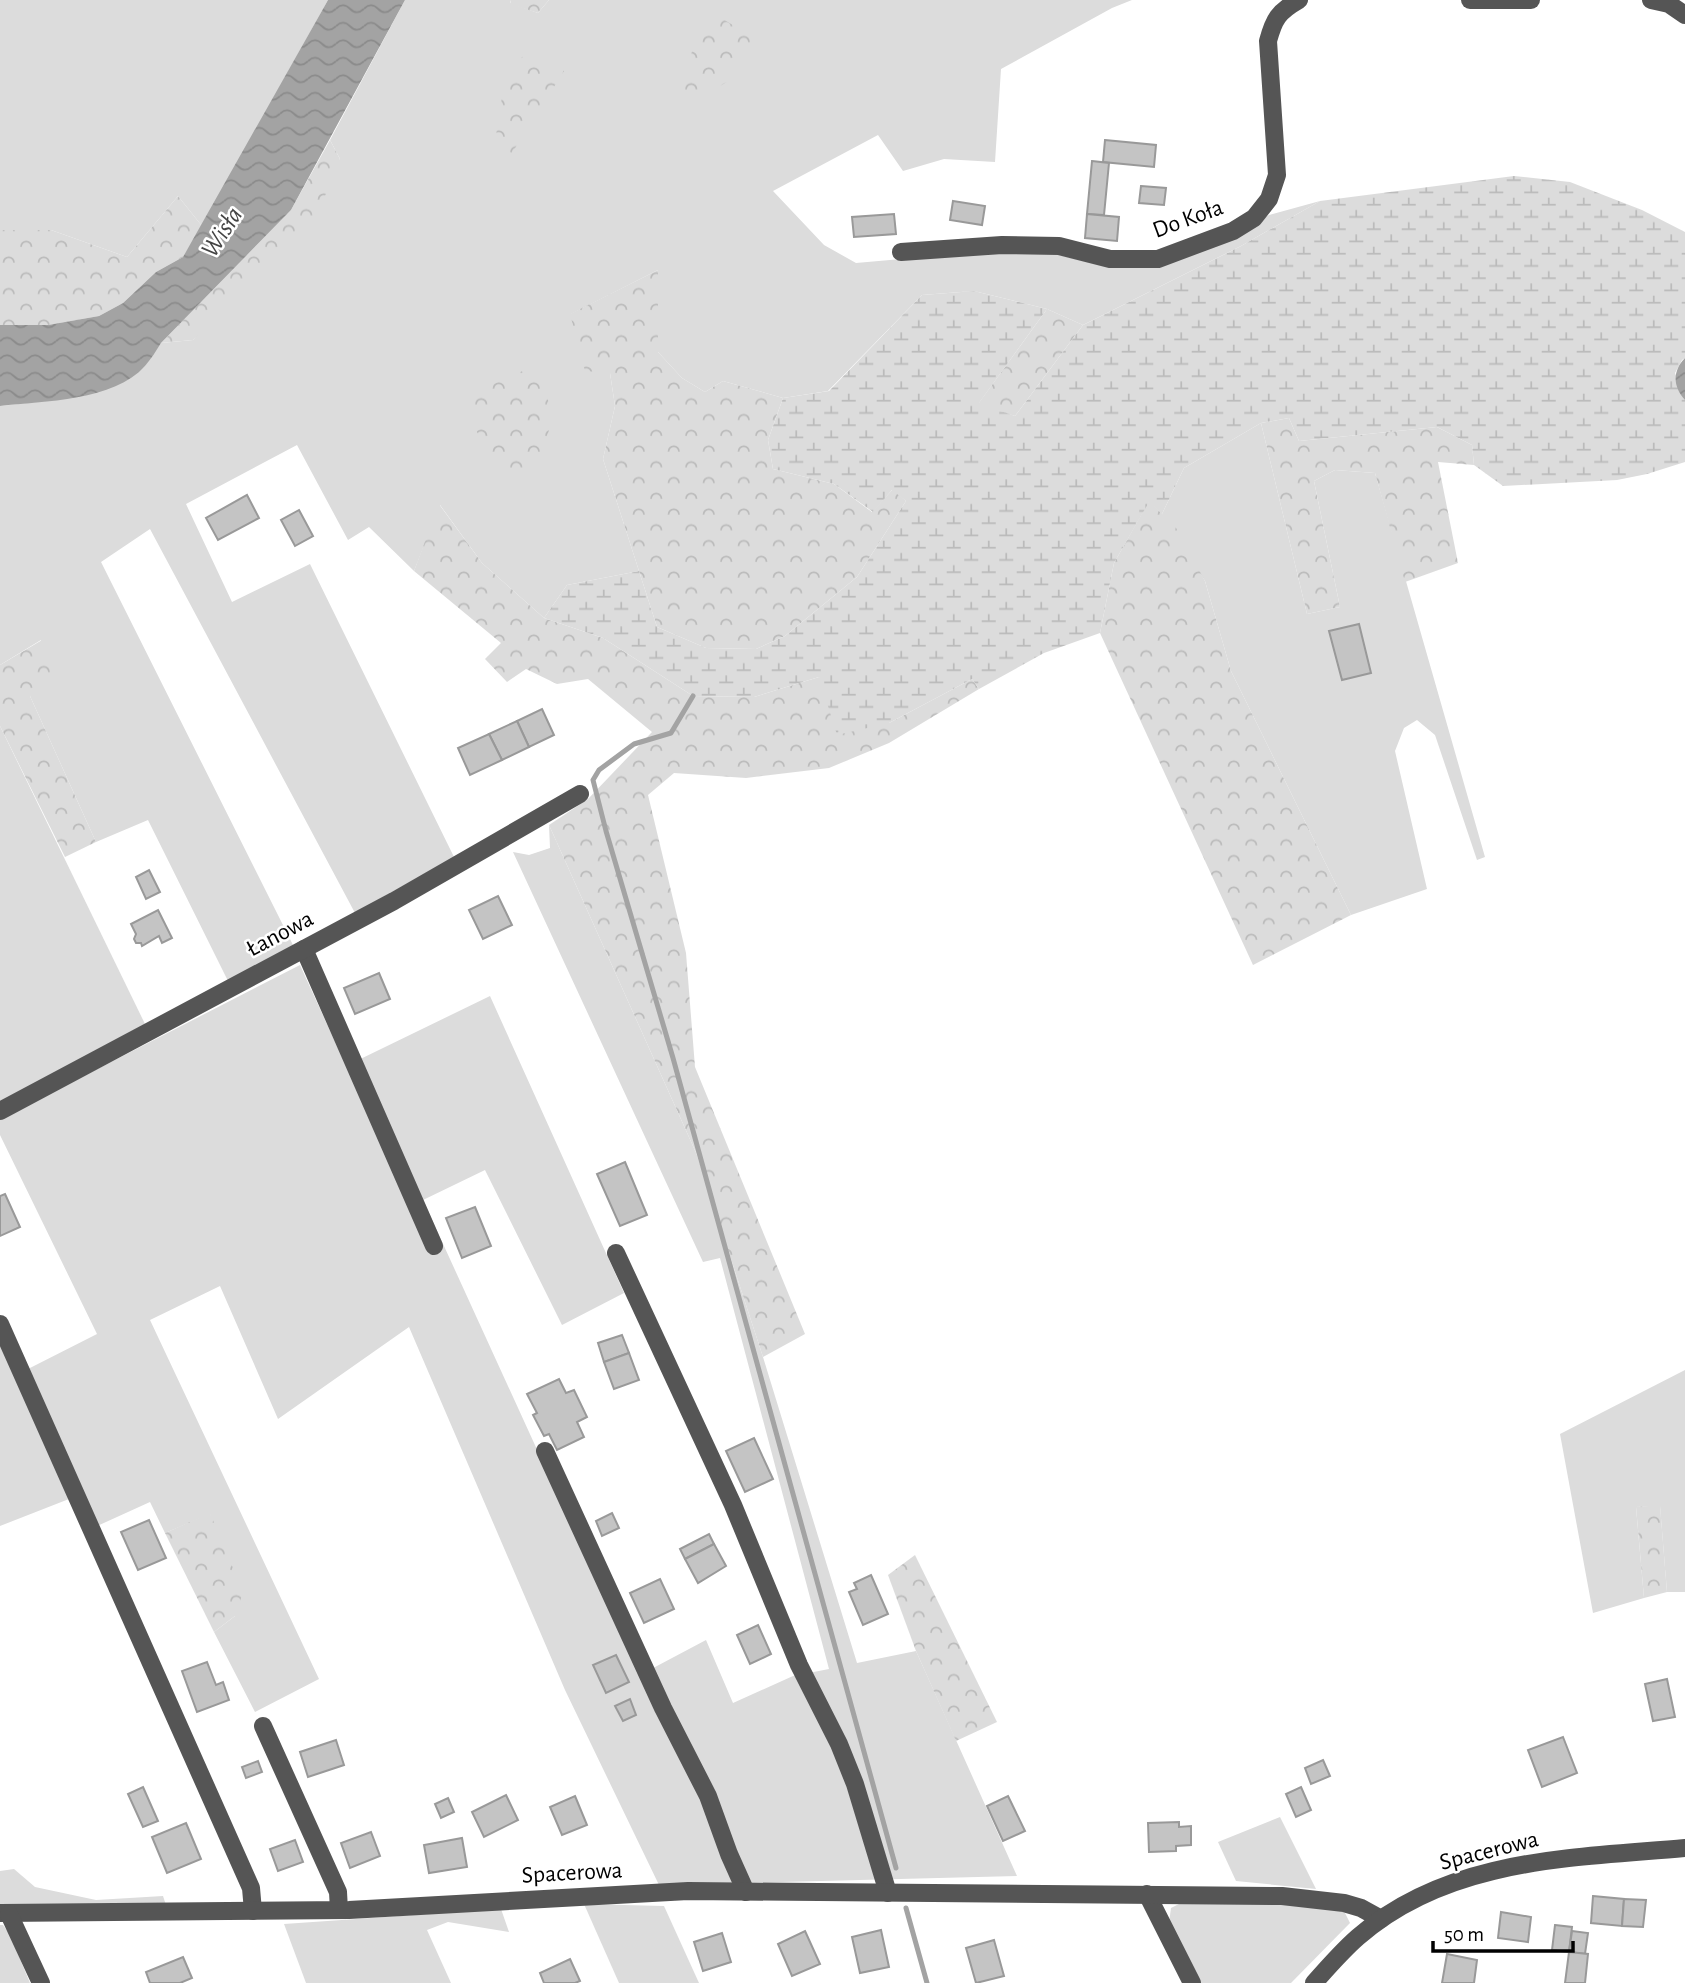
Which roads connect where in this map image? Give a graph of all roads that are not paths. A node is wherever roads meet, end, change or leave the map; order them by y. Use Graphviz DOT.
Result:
graph roads {
  1 [pos="1298,0"];
  2 [pos="1470,0"];
  3 [pos="1531,0"];
  4 [pos="1651,0"];
  5 [pos="1685,15"];
  6 [pos="901,252"];
  7 [pos="580,794"];
  8 [pos="304,949"];
  9 [pos="0,1111"];
  10 [pos="434,1246"];
  11 [pos="616,1253"];
  12 [pos="0,1324"];
  13 [pos="545,1451"];
  14 [pos="263,1726"];
  15 [pos="1685,1848"];
  16 [pos="746,1892"];
  17 [pos="888,1893"];
  18 [pos="1147,1894"];
  19 [pos="340,1910"];
  20 [pos="253,1911"];
  21 [pos="4,1913"];
  22 [pos="1381,1919"];
  23 [pos="41,1983"];
  24 [pos="1192,1983"];
  25 [pos="1314,1983"];
  1 -- 6 [label="street, Do Koła"];
  2 -- 3 [label="street"];
  4 -- 5 [label="street"];
  7 -- 8 [label="street, Łanowa"];
  8 -- 9 [label="street, Łanowa"];
  8 -- 10 [label="street"];
  11 -- 17 [label="street"];
  12 -- 20 [label="street"];
  13 -- 16 [label="street"];
  14 -- 19 [label="street"];
  15 -- 22 [label="street, Spacerowa"];
  16 -- 17 [label="street, Spacerowa"];
  16 -- 19 [label="street, Spacerowa"];
  17 -- 18 [label="street, Spacerowa"];
  18 -- 22 [label="street, Spacerowa"];
  18 -- 24 [label="street"];
  19 -- 20 [label="street, Spacerowa"];
  20 -- 21 [label="street, Spacerowa"];
  21 -- 23 [label="street"];
  22 -- 25 [label="street"];
}
